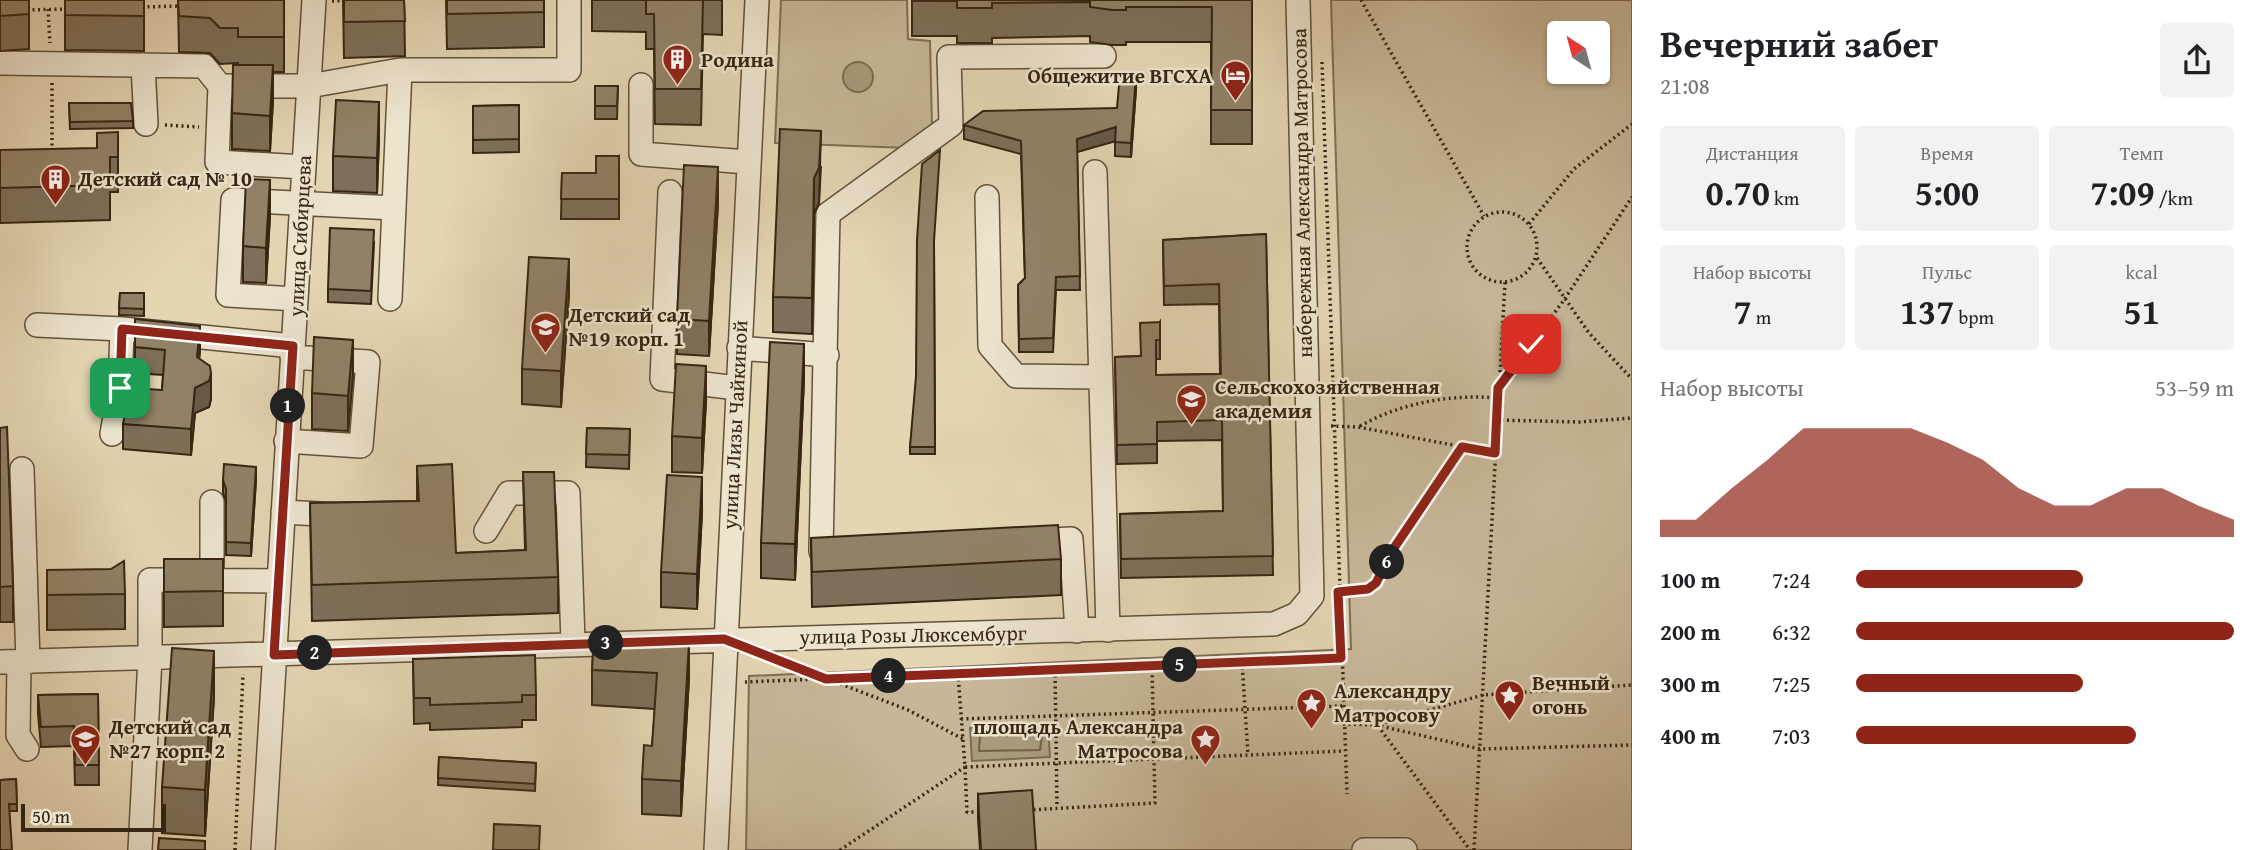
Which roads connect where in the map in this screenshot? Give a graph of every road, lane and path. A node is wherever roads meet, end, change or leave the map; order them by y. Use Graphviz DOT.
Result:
graph roads {
  1 [pos="349,0"];
  2 [pos="569,0"];
  3 [pos="757,0"];
  4 [pos="1298,0"];
  5 [pos="1361,0"];
  6 [pos="322,1"];
  7 [pos="185,6"];
  8 [pos="130,7"];
  9 [pos="48,9"];
  10 [pos="75,9"];
  11 [pos="24,10"];
  12 [pos="1322,55"];
  13 [pos="1104,56"];
  14 [pos="0,63"];
  15 [pos="51,63"];
  16 [pos="143,65"];
  17 [pos="400,70"];
  18 [pos="641,85"];
  19 [pos="220,86"];
  20 [pos="309,86"];
  21 [pos="146,124"];
  22 [pos="1632,124"];
  23 [pos="219,128"];
  24 [pos="52,150"];
  25 [pos="748,162"];
  26 [pos="304,167"];
  27 [pos="1095,172"];
  28 [pos="670,192"];
  29 [pos="987,197"];
  30 [pos="1632,197"];
  31 [pos="302,203"];
  32 [pos="394,208"];
  33 [pos="1484,216"];
  34 [pos="1529,224"];
  35 [pos="1536,258"];
  36 [pos="1505,282"];
  37 [pos="296,299"];
  38 [pos="390,299"];
  39 [pos="1564,300"];
  40 [pos="37,325"];
  41 [pos="122,329"];
  42 [pos="740,348"];
  43 [pos="293,351"];
  44 [pos="827,355"];
  45 [pos="1099,377"];
  46 [pos="1632,379"];
  47 [pos="120,388"];
  48 [pos="737,388"];
  49 [pos="1498,388"];
  50 [pos="146,391"];
  51 [pos="1497,398"];
  52 [pos="1632,418"];
  53 [pos="1496,420"];
  54 [pos="1334,426"];
  55 [pos="1359,427"];
  56 [pos="112,433"];
  57 [pos="286,441"];
  58 [pos="1462,447"];
  59 [pos="1495,453"];
  60 [pos="22,469"];
  61 [pos="212,502"];
  62 [pos="283,512"];
  63 [pos="356,516"];
  64 [pos="486,531"];
  65 [pos="1002,542"];
  66 [pos="863,549"];
  67 [pos="212,580"];
  68 [pos="279,581"];
  69 [pos="50,591"];
  70 [pos="26,592"];
  71 [pos="1338,592"];
  72 [pos="1312,596"];
  73 [pos="1108,630"];
  74 [pos="1077,631"];
  75 [pos="724,639"];
  76 [pos="573,643"];
  77 [pos="274,655"];
  78 [pos="243,656"];
  79 [pos="1341,658"];
  80 [pos="150,659"];
  81 [pos="775,659"];
  82 [pos="16,662"];
  83 [pos="1242,662"];
  84 [pos="1152,666"];
  85 [pos="1055,670"];
  86 [pos="958,674"];
  87 [pos="826,679"];
  88 [pos="723,683"];
  89 [pos="1632,685"];
  90 [pos="1483,695"];
  91 [pos="1343,706"];
  92 [pos="1245,710"];
  93 [pos="1153,713"];
  94 [pos="1055,716"];
  95 [pos="961,719"];
  96 [pos="1343,724"];
  97 [pos="1377,725"];
  98 [pos="963,739"];
  99 [pos="1632,745"];
  100 [pos="27,749"];
  101 [pos="1480,749"];
  102 [pos="1345,751"];
  103 [pos="1248,755"];
  104 [pos="1154,759"];
  105 [pos="1056,763"];
  106 [pos="965,767"];
  107 [pos="1347,794"];
  108 [pos="1057,808"];
  109 [pos="1018,810"];
  110 [pos="993,811"];
  111 [pos="140,850"];
  112 [pos="235,850"];
  113 [pos="263,850"];
  114 [pos="716,850"];
  115 [pos="840,850"];
  116 [pos="1364,850"];
  117 [pos="1405,850"];
  118 [pos="1472,850"];
  1 -- 6 [label="path"];
  2 -- 17 [label="street"];
  3 -- 25 [label="street, улица Лизы Чайкиной"];
  4 -- 72 [label="street, набережная Александра Матросова"];
  5 -- 33 [label="path"];
  6 -- 20 [label="street, улица Сибирцева"];
  7 -- 8 [label="path"];
  9 -- 10 [label="path"];
  9 -- 11 [label="path"];
  9 -- 15 [label="path"];
  12 -- 54 [label="path"];
  13 -- 44 [label="street"];
  14 -- 15 [label="street"];
  15 -- 16 [label="street"];
  15 -- 24 [label="path"];
  16 -- 19 [label="street"];
  16 -- 21 [label="street"];
  17 -- 20 [label="street"];
  17 -- 32 [label="street"];
  18 -- 25 [label="street"];
  19 -- 20 [label="street"];
  19 -- 23 [label="street"];
  20 -- 26 [label="street, улица Сибирцева"];
  21 -- 23 [label="path"];
  22 -- 34 [label="path"];
  23 -- 26 [label="street"];
  25 -- 42 [label="street, улица Лизы Чайкиной"];
  26 -- 31 [label="street, улица Сибирцева"];
  27 -- 45 [label="street"];
  28 -- 48 [label="street"];
  29 -- 45 [label="street"];
  30 -- 39 [label="path"];
  31 -- 32 [label="street"];
  31 -- 37 [label="street, улица Сибирцева"];
  31 -- 37 [label="street"];
  32 -- 38 [label="street"];
  33 -- 34 [label="path"];
  33 -- 36 [label="path"];
  34 -- 35 [label="path"];
  35 -- 36 [label="path"];
  35 -- 39 [label="path"];
  36 -- 49 [label="path"];
  37 -- 43 [label="street, улица Сибирцева"];
  39 -- 46 [label="path"];
  39 -- 49 [label="path"];
  40 -- 41 [label="street"];
  41 -- 43 [label="street"];
  41 -- 47 [label="street"];
  42 -- 44 [label="street"];
  42 -- 48 [label="street, улица Лизы Чайкиной"];
  43 -- 57 [label="street, улица Сибирцева"];
  43 -- 57 [label="street"];
  44 -- 66 [label="street"];
  45 -- 73 [label="street"];
  47 -- 50 [label="street"];
  47 -- 56 [label="street"];
  48 -- 75 [label="street, улица Лизы Чайкиной"];
  49 -- 51 [label="path"];
  51 -- 53 [label="path"];
  51 -- 55 [label="path"];
  52 -- 53 [label="path"];
  53 -- 59 [label="path"];
  54 -- 55 [label="path"];
  54 -- 71 [label="path"];
  55 -- 58 [label="path"];
  57 -- 62 [label="street, улица Сибирцева"];
  58 -- 59 [label="path"];
  58 -- 71 [label="path"];
  59 -- 90 [label="path"];
  60 -- 70 [label="street"];
  61 -- 67 [label="street"];
  62 -- 63 [label="street"];
  62 -- 68 [label="street, улица Сибирцева"];
  64 -- 76 [label="street"];
  65 -- 74 [label="street"];
  67 -- 68 [label="street"];
  67 -- 80 [label="street"];
  68 -- 77 [label="street, улица Сибирцева"];
  69 -- 70 [label="street"];
  70 -- 82 [label="street"];
  71 -- 79 [label="path"];
  72 -- 73 [label="street, улица Розы Люксембург"];
  73 -- 74 [label="street, улица Розы Люксембург"];
  74 -- 75 [label="street, улица Розы Люксембург"];
  75 -- 76 [label="street, улица Розы Люксембург"];
  75 -- 88 [label="street, улица Лизы Чайкиной"];
  76 -- 77 [label="street, улица Розы Люксембург"];
  77 -- 78 [label="street, улица Розы Люксембург"];
  77 -- 113 [label="street, улица Сибирцева"];
  78 -- 80 [label="street, улица Розы Люксембург"];
  78 -- 112 [label="path"];
  79 -- 83 [label="path"];
  79 -- 91 [label="path"];
  80 -- 82 [label="street, улица Розы Люксембург"];
  80 -- 111 [label="street"];
  81 -- 87 [label="path"];
  82 -- 100 [label="street"];
  83 -- 84 [label="path"];
  83 -- 92 [label="path"];
  84 -- 85 [label="path"];
  84 -- 93 [label="path"];
  85 -- 86 [label="path"];
  85 -- 94 [label="path"];
  86 -- 87 [label="path"];
  86 -- 95 [label="path"];
  87 -- 88 [label="path"];
  87 -- 98 [label="path"];
  88 -- 114 [label="street, улица Лизы Чайкиной"];
  89 -- 90 [label="path"];
  90 -- 97 [label="path"];
  90 -- 101 [label="path"];
  91 -- 92 [label="path"];
  91 -- 96 [label="path"];
  92 -- 93 [label="path"];
  92 -- 103 [label="path"];
  93 -- 94 [label="path"];
  93 -- 104 [label="path"];
  94 -- 95 [label="path"];
  94 -- 105 [label="path"];
  95 -- 98 [label="path"];
  96 -- 97 [label="path"];
  96 -- 102 [label="path"];
  97 -- 101 [label="path"];
  97 -- 118 [label="path"];
  98 -- 106 [label="path"];
  99 -- 101 [label="path"];
  101 -- 118 [label="path"];
  102 -- 103 [label="path"];
  102 -- 107 [label="path"];
  103 -- 104 [label="path"];
  104 -- 105 [label="path"];
  104 -- 108 [label="path"];
  105 -- 106 [label="path"];
  105 -- 108 [label="path"];
  106 -- 110 [label="path"];
  106 -- 115 [label="path"];
  108 -- 109 [label="path"];
  116 -- 117 [label="street"];
}
